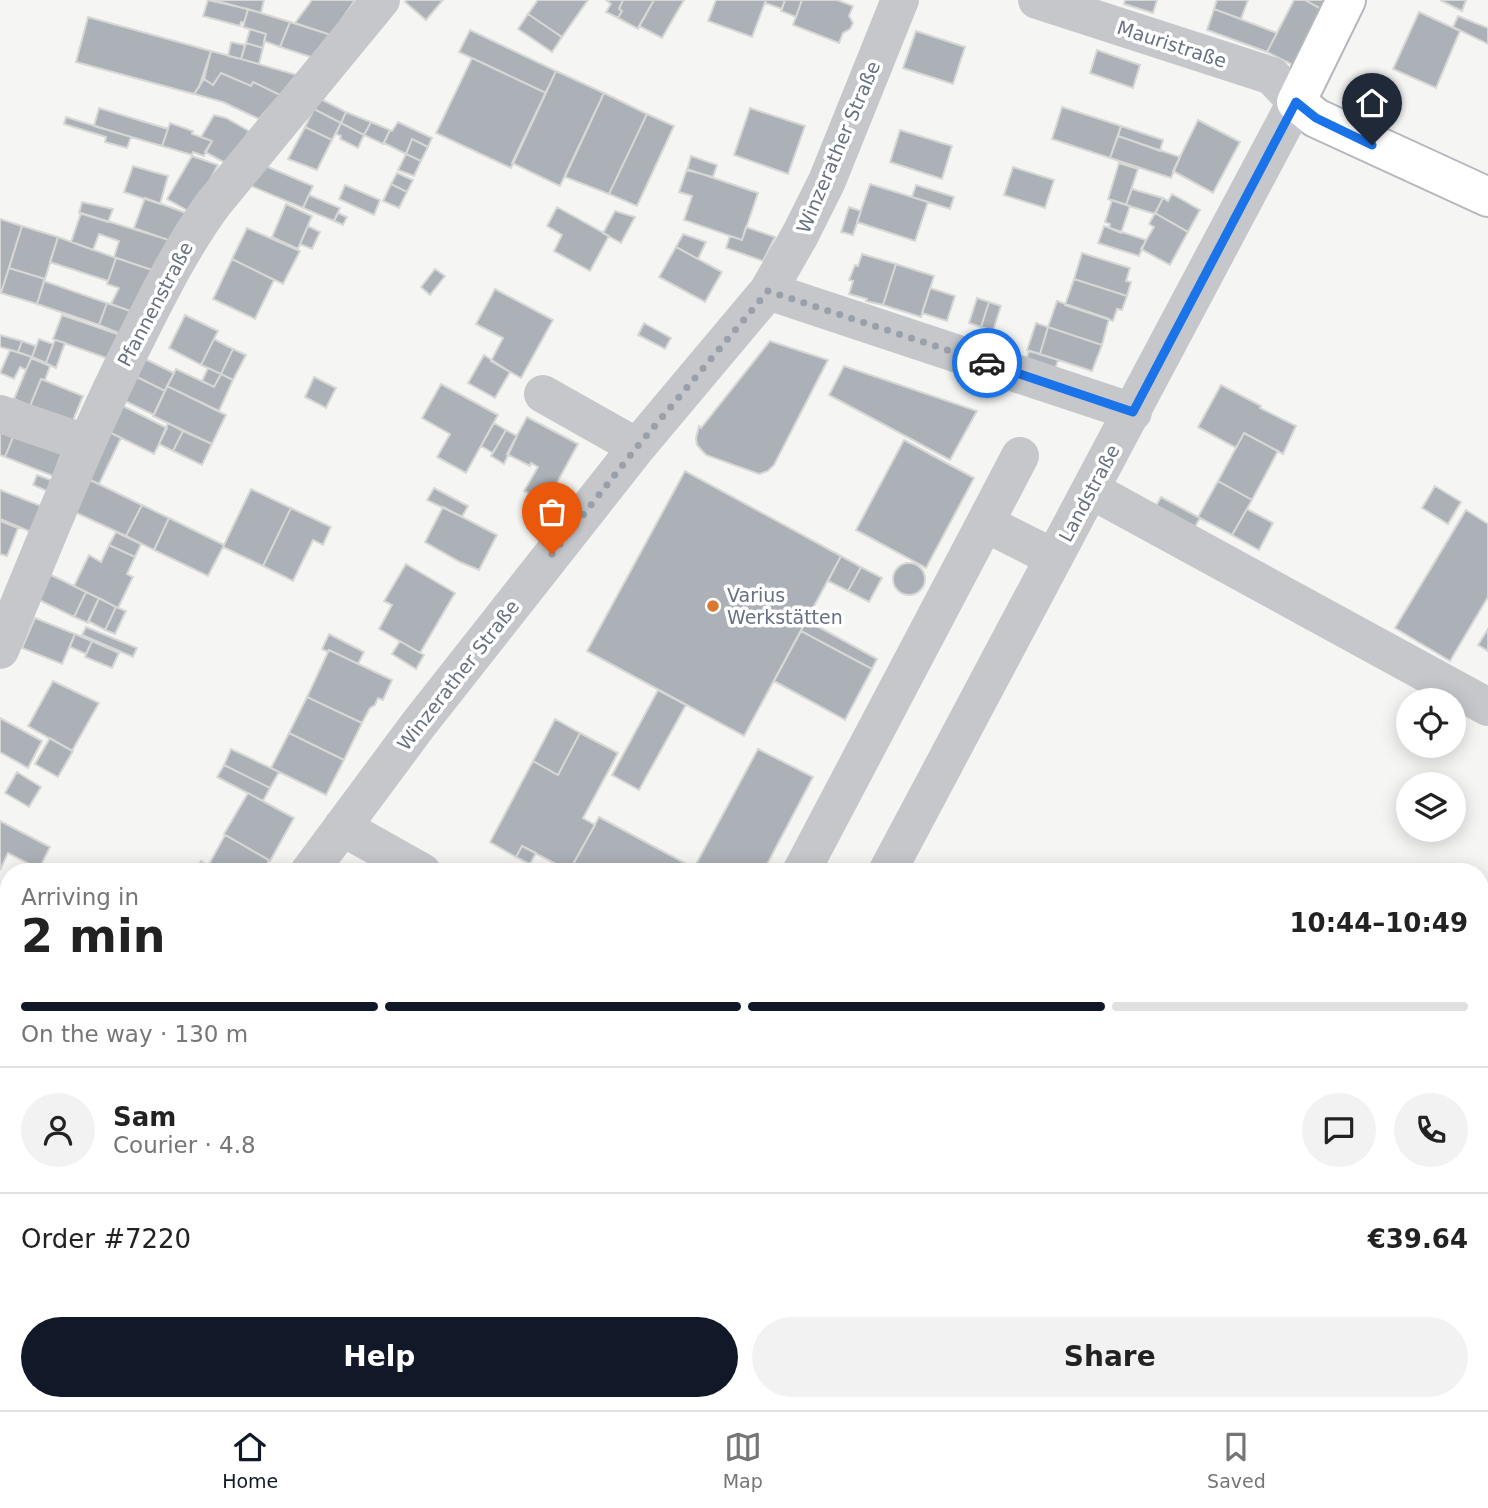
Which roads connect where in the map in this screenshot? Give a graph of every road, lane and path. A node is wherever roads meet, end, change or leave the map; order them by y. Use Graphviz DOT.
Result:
graph roads {
  1 [pos="381,0"];
  2 [pos="900,0"];
  3 [pos="1037,0"];
  4 [pos="1346,0"];
  5 [pos="1296,102"];
  6 [pos="1488,197"];
  7 [pos="768,291"];
  8 [pos="543,394"];
  9 [pos="1133,412"];
  10 [pos="0,414"];
  11 [pos="85,443"];
  12 [pos="637,447"];
  13 [pos="1020,456"];
  14 [pos="1091,490"];
  15 [pos="985,523"];
  16 [pos="1054,558"];
  17 [pos="0,650"];
  18 [pos="1488,707"];
  19 [pos="342,827"];
  20 [pos="316,863"];
  21 [pos="406,863"];
  22 [pos="806,863"];
  23 [pos="892,863"];
  1 -- 11 [label="street, Pfannenstraße"];
  2 -- 7 [label="street, Winzerather Straße"];
  3 -- 5 [label="street, Mauristraße"];
  4 -- 5 [label="main road, Landstraße"];
  5 -- 6 [label="main road"];
  5 -- 9 [label="street, Landstraße"];
  7 -- 9 [label="street"];
  7 -- 12 [label="street, Winzerather Straße"];
  8 -- 12 [label="street"];
  9 -- 14 [label="street, Landstraße"];
  10 -- 11 [label="street"];
  11 -- 17 [label="street, Pfannenstraße"];
  12 -- 19 [label="street, Winzerather Straße"];
  13 -- 15 [label="street"];
  14 -- 16 [label="street, Landstraße"];
  14 -- 18 [label="street"];
  15 -- 16 [label="street"];
  15 -- 22 [label="street"];
  16 -- 23 [label="street, Landstraße"];
  19 -- 20 [label="street, Winzerather Straße"];
  19 -- 21 [label="street"];
}
